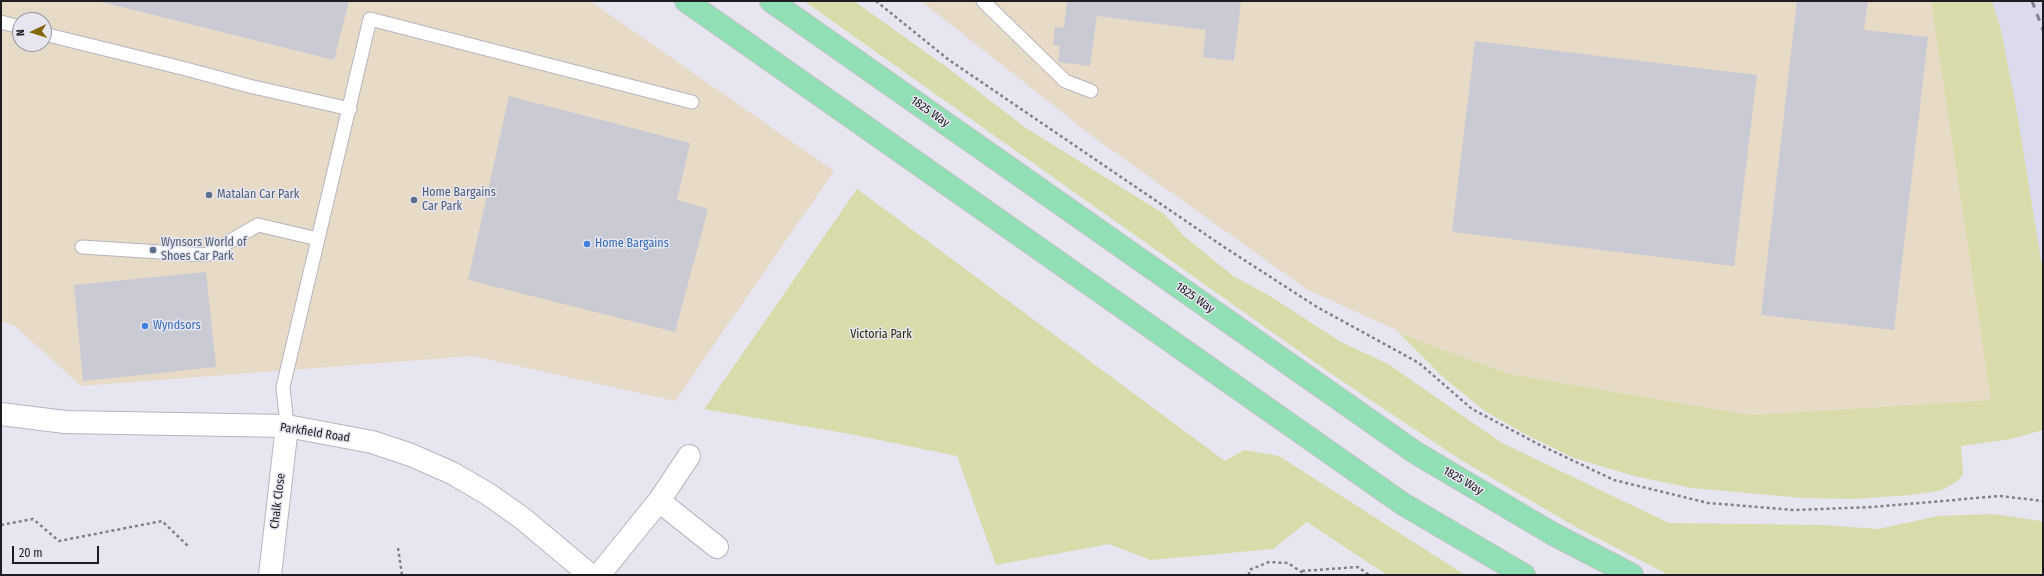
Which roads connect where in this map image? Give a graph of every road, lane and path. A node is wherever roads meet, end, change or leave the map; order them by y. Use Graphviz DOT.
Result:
graph roads {
  1 [pos="686,1"];
  2 [pos="771,1"];
  3 [pos="876,1"];
  4 [pos="983,1"];
  5 [pos="1,22"];
  6 [pos="12,25"];
  7 [pos="52,36"];
  8 [pos="1091,91"];
  9 [pos="692,102"];
  10 [pos="350,109"];
  11 [pos="318,239"];
  12 [pos="82,247"];
  13 [pos="1,414"];
  14 [pos="287,426"];
  15 [pos="689,456"];
  16 [pos="659,501"];
  17 [pos="2043,502"];
  18 [pos="1,525"];
  19 [pos="188,546"];
  20 [pos="717,547"];
  21 [pos="398,548"];
  22 [pos="1302,572"];
  23 [pos="270,575"];
  24 [pos="402,575"];
  25 [pos="590,575"];
  26 [pos="599,575"];
  27 [pos="1249,575"];
  28 [pos="1306,575"];
  29 [pos="1369,575"];
  30 [pos="1524,575"];
  31 [pos="1632,575"];
  1 -- 30 [label="main road"];
  2 -- 31 [label="main road, 1825 Way"];
  3 -- 17 [label="path"];
  4 -- 8 [label="lane"];
  5 -- 6 [label="lane"];
  7 -- 10 [label="lane"];
  9 -- 10 [label="lane"];
  10 -- 11 [label="lane"];
  11 -- 12 [label="lane"];
  11 -- 14 [label="lane"];
  13 -- 14 [label="street, Parkfield Road"];
  14 -- 23 [label="street, Chalk Close"];
  14 -- 25 [label="street, Parkfield Road"];
  15 -- 16 [label="street"];
  16 -- 20 [label="street"];
  16 -- 26 [label="street"];
  18 -- 19 [label="path"];
  21 -- 24 [label="path"];
  22 -- 27 [label="path"];
  22 -- 28 [label="path"];
  22 -- 29 [label="path"];
}
